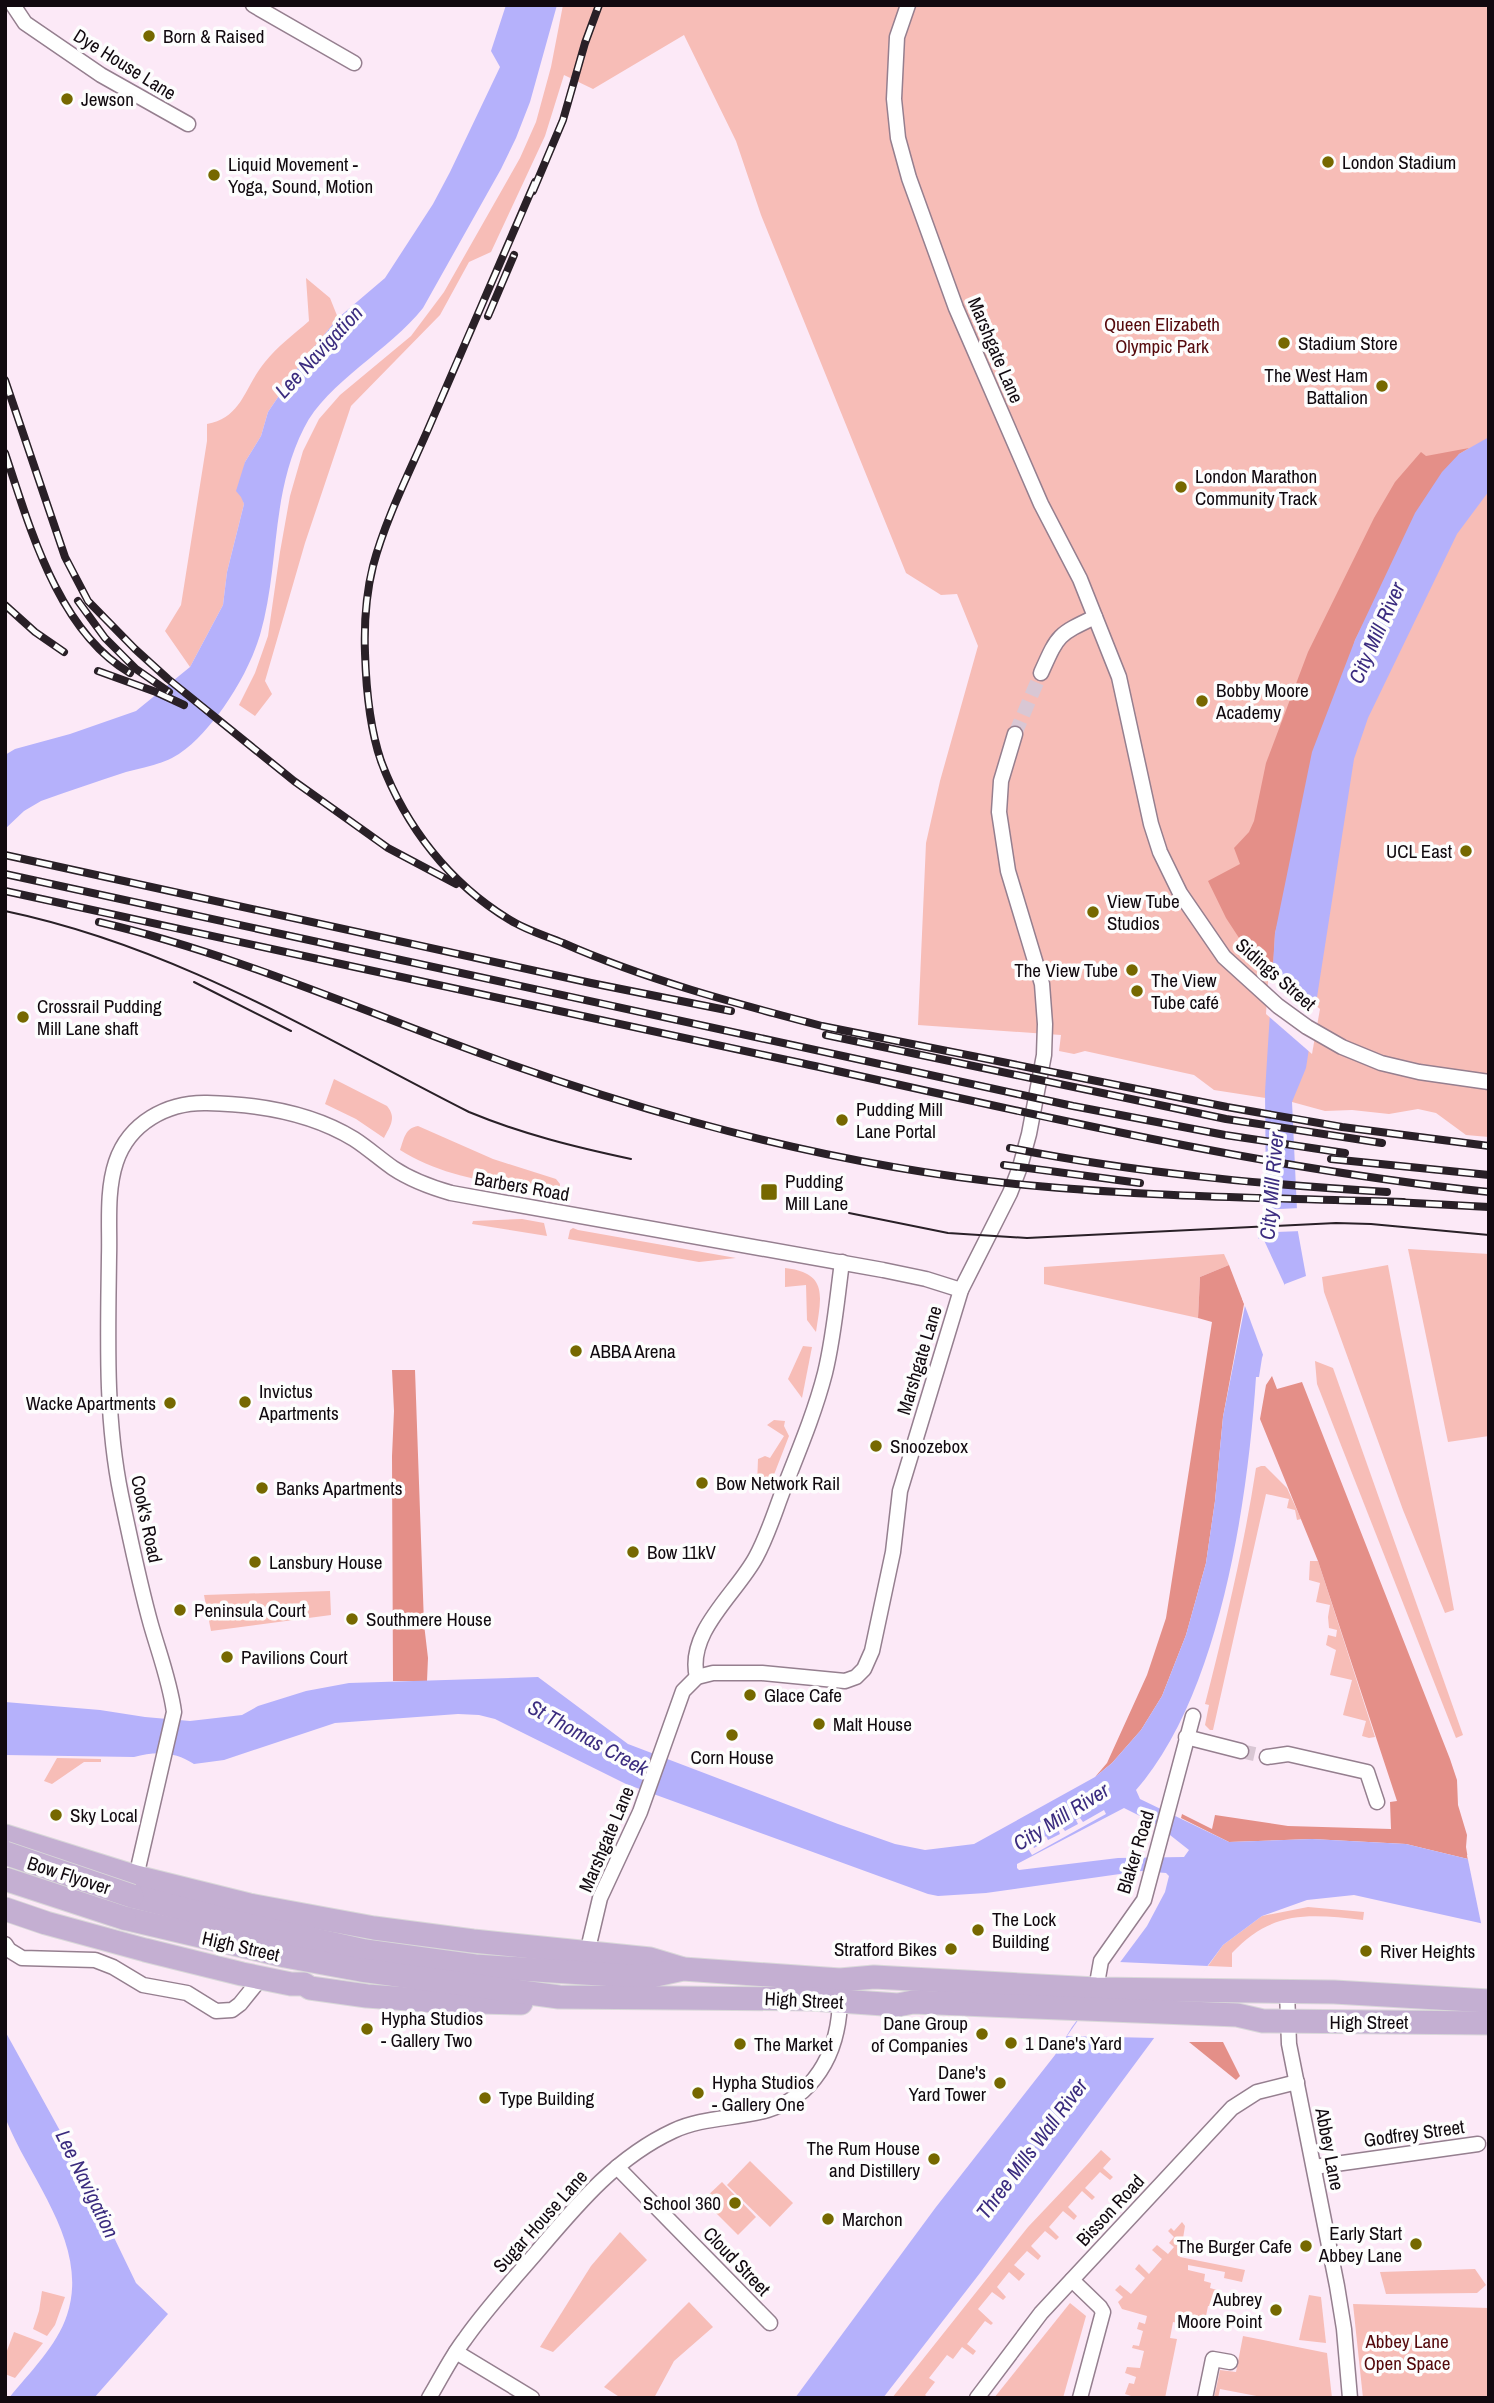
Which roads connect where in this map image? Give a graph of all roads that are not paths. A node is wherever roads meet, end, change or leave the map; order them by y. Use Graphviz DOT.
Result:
graph roads {
  1 [pos="13,5"];
  2 [pos="253,5"];
  3 [pos="908,5"];
  4 [pos="354,63"];
  5 [pos="188,124"];
  6 [pos="1096,617"];
  7 [pos="1041,673"];
  8 [pos="1015,734"];
  9 [pos="1489,1082"];
  10 [pos="116,1162"];
  11 [pos="842,1262"];
  12 [pos="961,1290"];
  13 [pos="697,1677"];
  14 [pos="1193,1716"];
  15 [pos="1186,1737"];
  16 [pos="1241,1751"];
  17 [pos="1267,1757"];
  18 [pos="1377,1802"];
  19 [pos="5,1836"];
  20 [pos="5,1853"];
  21 [pos="82,1861"];
  22 [pos="5,1879"];
  23 [pos="134,1886"];
  24 [pos="8,1910"];
  25 [pos="124,1919"];
  26 [pos="5,1944"];
  27 [pos="587,1953"];
  28 [pos="683,1969"];
  29 [pos="261,1978"];
  30 [pos="840,1991"];
  31 [pos="1287,1992"];
  32 [pos="1094,1996"];
  33 [pos="559,1997"];
  34 [pos="1489,2001"];
  35 [pos="1286,2021"];
  36 [pos="1489,2023"];
  37 [pos="1297,2082"];
  38 [pos="1478,2144"];
  39 [pos="617,2167"];
  40 [pos="1314,2167"];
  41 [pos="1072,2280"];
  42 [pos="770,2323"];
  43 [pos="456,2352"];
  44 [pos="1230,2362"];
  45 [pos="429,2398"];
  46 [pos="532,2398"];
  47 [pos="977,2398"];
  48 [pos="1080,2398"];
  49 [pos="1205,2398"];
  50 [pos="1350,2398"];
  1 -- 5 [label="street, Dye House Lane"];
  2 -- 4 [label="street"];
  3 -- 6 [label="street, Marshgate Lane"];
  6 -- 7 [label="street"];
  6 -- 9 [label="street, Sidings Street"];
  8 -- 12 [label="street, Marshgate Lane"];
  10 -- 11 [label="street, Barbers Road"];
  10 -- 23 [label="street, Cook's Road"];
  11 -- 12 [label="street, Barbers Road"];
  11 -- 13 [label="street"];
  12 -- 13 [label="street, Marshgate Lane"];
  13 -- 27 [label="street, Marshgate Lane"];
  14 -- 15 [label="street, Blaker Road"];
  15 -- 16 [label="street"];
  15 -- 32 [label="street, Blaker Road"];
  17 -- 18 [label="street"];
  19 -- 21 [label="main road, High Street"];
  20 -- 23 [label="main road, Bow Flyover, bridge"];
  21 -- 23 [label="main road, High Street"];
  21 -- 24 [label="main road"];
  22 -- 25 [label="main road, Bow Flyover, bridge"];
  23 -- 27 [label="main road, High Street"];
  23 -- 28 [label="main road, High Street"];
  24 -- 29 [label="main road"];
  25 -- 33 [label="main road, High Street"];
  26 -- 29 [label="street, High Street"];
  27 -- 28 [label="main road, High Street"];
  28 -- 30 [label="main road, High Street"];
  29 -- 33 [label="main road"];
  30 -- 32 [label="main road, High Street"];
  30 -- 33 [label="main road, High Street"];
  30 -- 39 [label="street, Sugar House Lane"];
  31 -- 32 [label="main road, High Street"];
  31 -- 34 [label="main road, High Street"];
  31 -- 35 [label="street, Abbey Lane"];
  32 -- 35 [label="main road, High Street"];
  35 -- 36 [label="main road, High Street"];
  35 -- 37 [label="street, Abbey Lane"];
  37 -- 40 [label="street, Abbey Lane"];
  37 -- 41 [label="street, Bisson Road"];
  38 -- 40 [label="street, Godfrey Street"];
  39 -- 42 [label="street, Cloud Street"];
  39 -- 43 [label="street, Sugar House Lane"];
  40 -- 50 [label="street, Abbey Lane"];
  41 -- 47 [label="street, Bisson Road"];
  41 -- 48 [label="street"];
  43 -- 45 [label="street, Sugar House Lane"];
  43 -- 46 [label="street"];
  44 -- 49 [label="street"];
}
